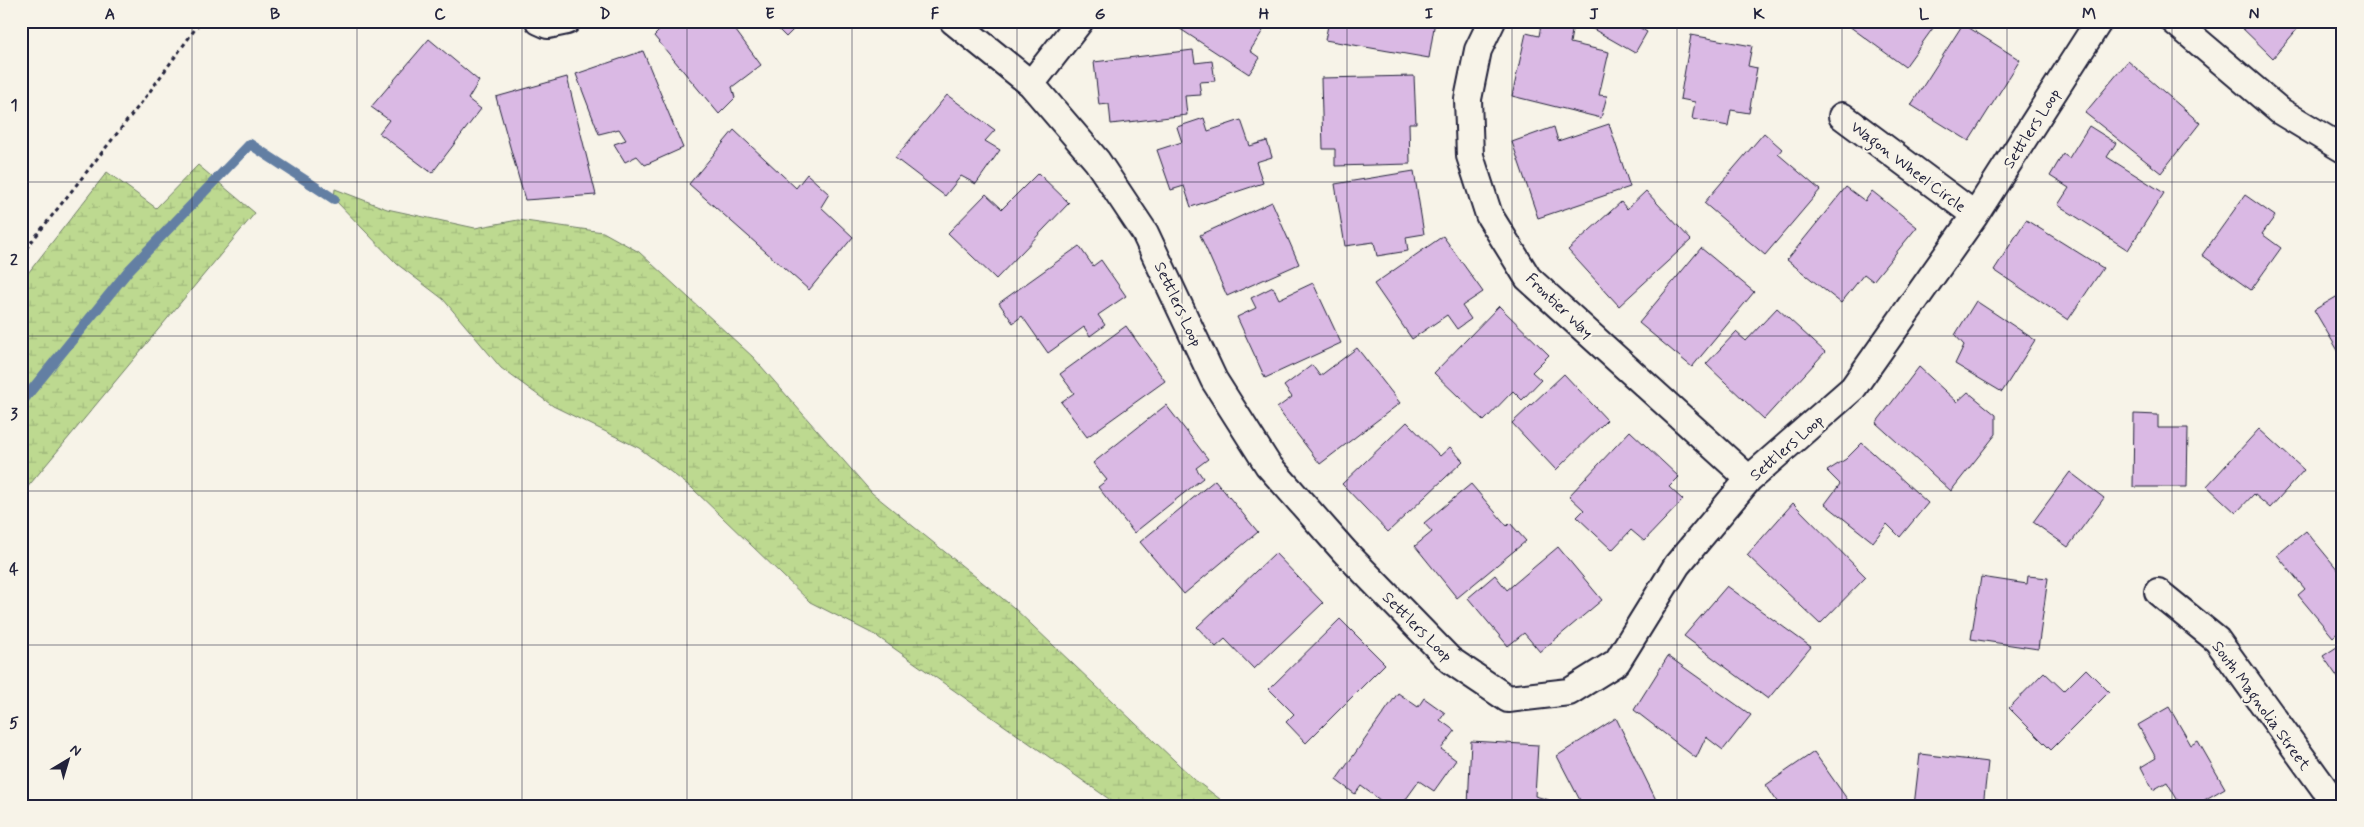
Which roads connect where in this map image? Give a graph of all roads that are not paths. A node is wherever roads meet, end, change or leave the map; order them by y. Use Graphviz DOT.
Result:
graph roads {
  1 [pos="539,21"];
  2 [pos="567,21"];
  3 [pos="953,21"];
  4 [pos="1080,21"];
  5 [pos="1492,21"];
  6 [pos="2099,21"];
  7 [pos="2174,21"];
  8 [pos="1031,84"];
  9 [pos="1842,116"];
  10 [pos="2343,149"];
  11 [pos="1975,215"];
  12 [pos="1749,479"];
  13 [pos="2158,592"];
  14 [pos="2337,806"];
  1 -- 2 [label="street"];
  3 -- 8 [label="street, Settlers Loop"];
  4 -- 8 [label="street"];
  5 -- 12 [label="street, Frontier Way"];
  6 -- 11 [label="street, Settlers Loop"];
  7 -- 10 [label="street"];
  8 -- 12 [label="street, Settlers Loop"];
  9 -- 11 [label="street, Wagon Wheel Circle"];
  11 -- 12 [label="street, Settlers Loop"];
  13 -- 14 [label="street, South Magnolia Street"];
}
